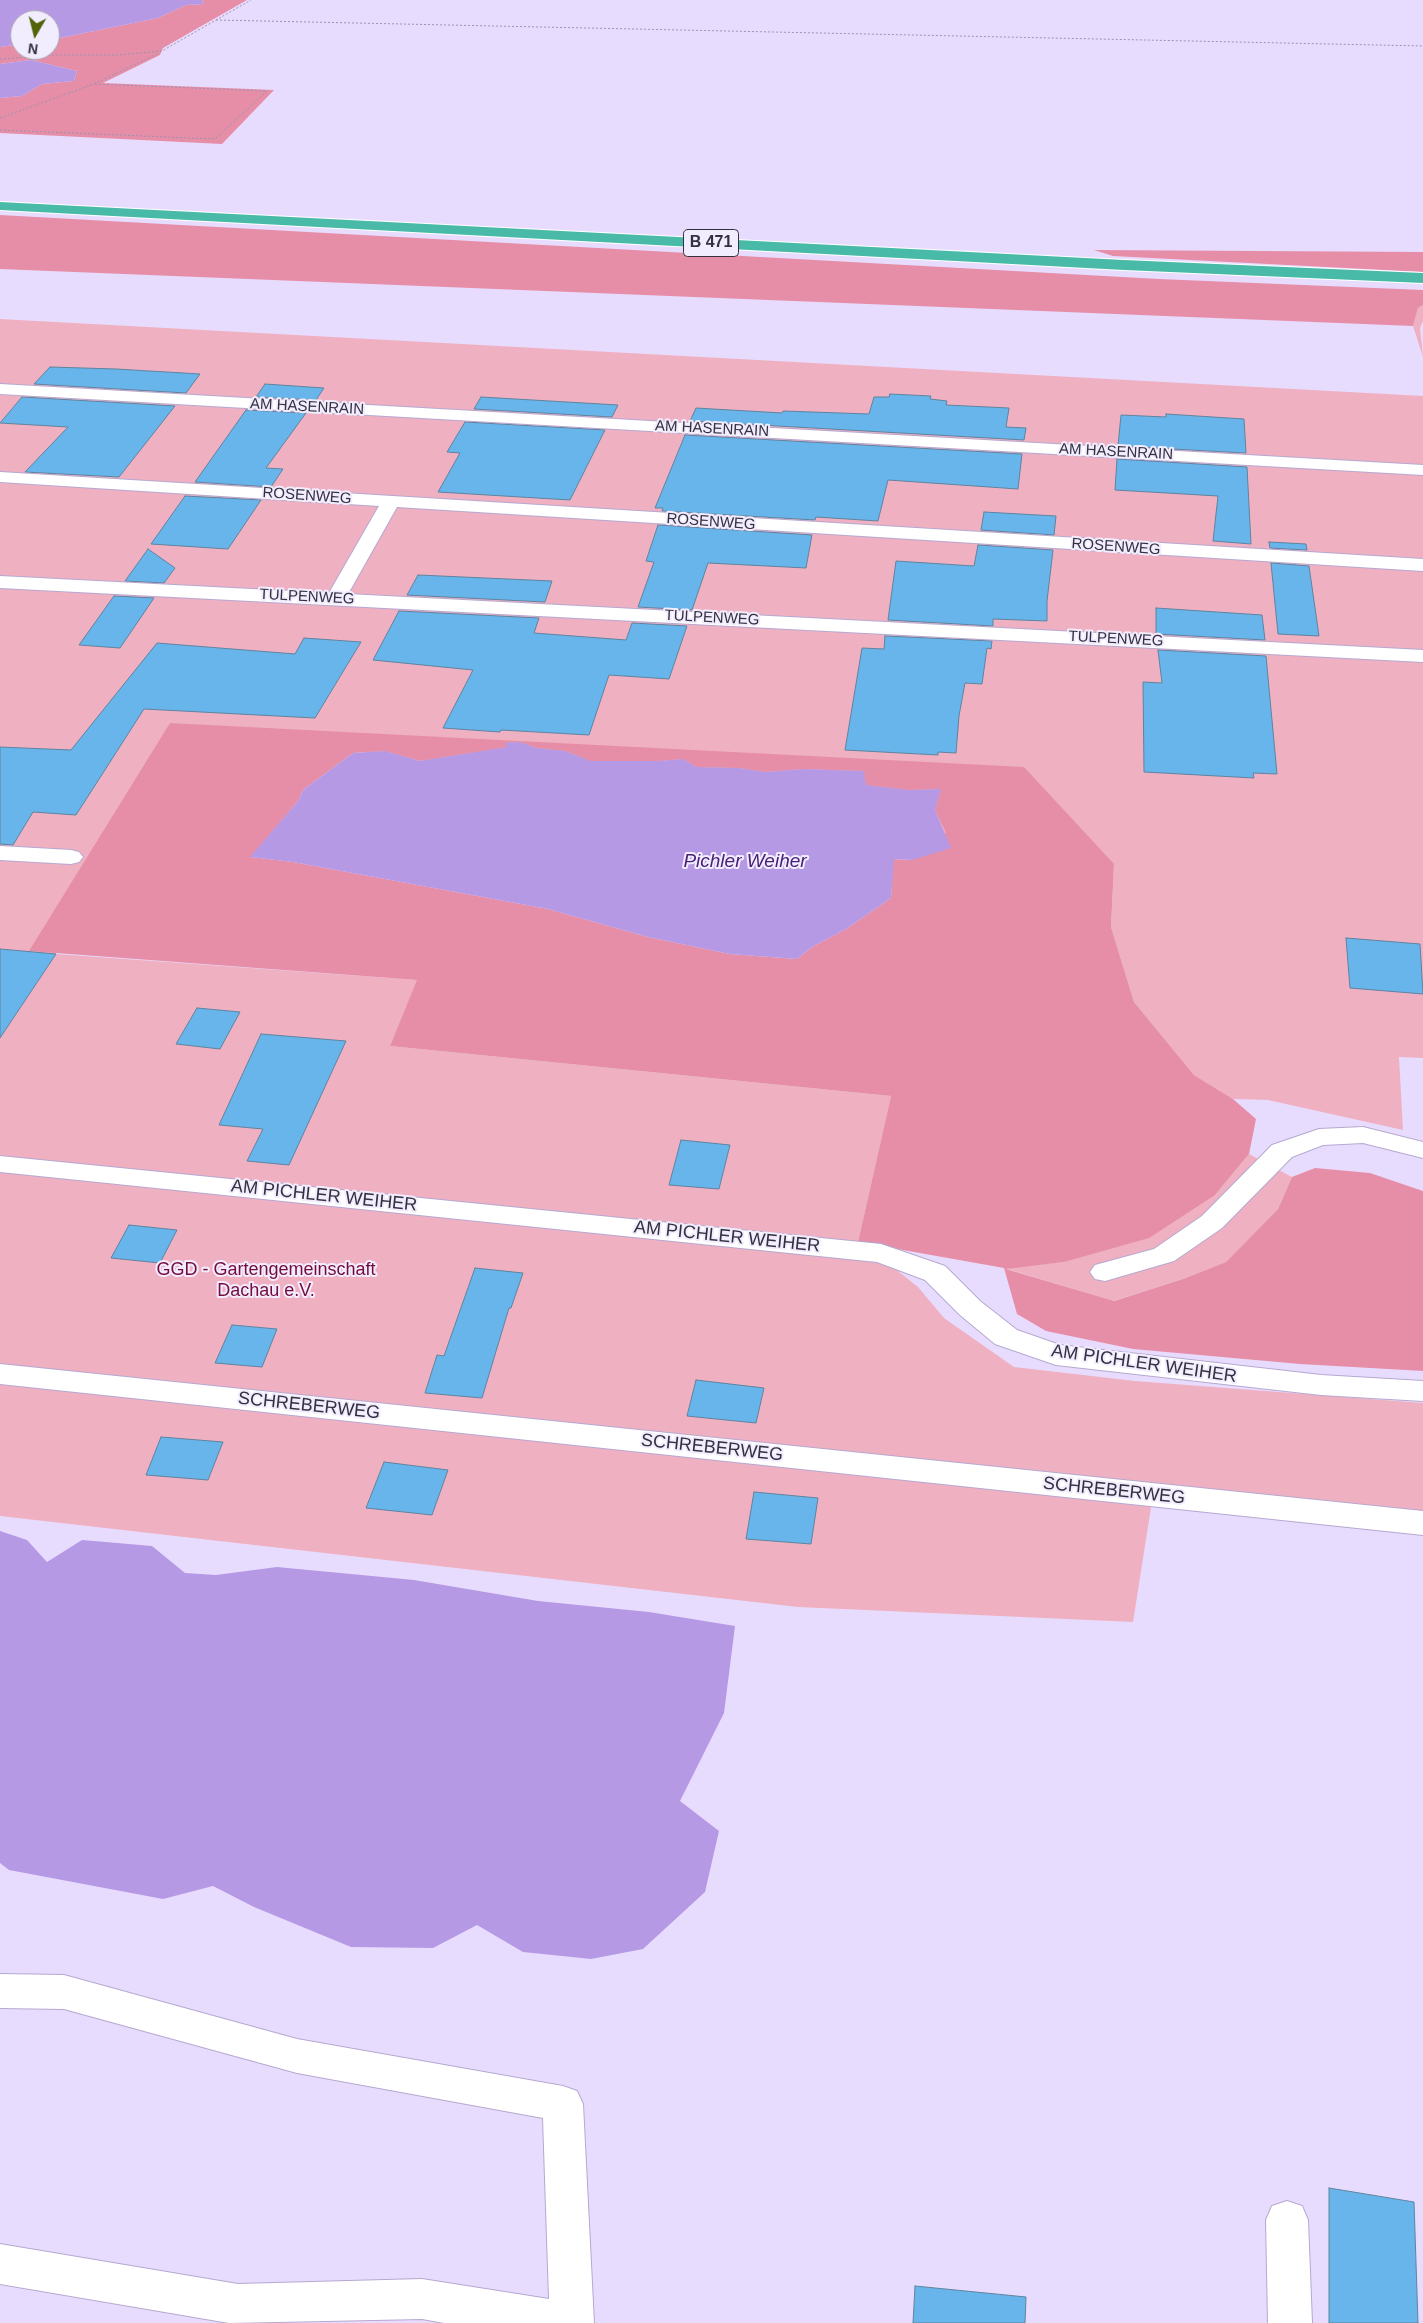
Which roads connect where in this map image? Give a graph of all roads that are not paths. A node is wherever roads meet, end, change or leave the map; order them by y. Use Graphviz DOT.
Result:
graph roads {
  1 [pos="0,206"];
  2 [pos="1423,278"];
  3 [pos="0,389"];
  4 [pos="1423,470"];
  5 [pos="0,476"];
  6 [pos="391,501"];
  7 [pos="1423,565"];
  8 [pos="0,582"];
  9 [pos="335,599"];
  10 [pos="1423,656"];
  11 [pos="0,853"];
  12 [pos="71,858"];
  13 [pos="1423,1150"];
  14 [pos="0,1164"];
  15 [pos="1104,1272"];
  16 [pos="0,1374"];
  17 [pos="1423,1391"];
  18 [pos="1423,1523"];
  19 [pos="0,1991"];
  20 [pos="1287,2220"];
  21 [pos="0,2264"];
  22 [pos="568,2323"];
  23 [pos="572,2323"];
  24 [pos="1290,2323"];
  1 -- 2 [label="highway, B 471"];
  3 -- 4 [label="street, AM HASENRAIN"];
  5 -- 6 [label="street, ROSENWEG"];
  6 -- 7 [label="street, ROSENWEG"];
  6 -- 9 [label="street"];
  8 -- 9 [label="street, TULPENWEG"];
  9 -- 10 [label="street, TULPENWEG"];
  11 -- 12 [label="street"];
  13 -- 15 [label="street"];
  14 -- 17 [label="street, AM PICHLER WEIHER"];
  16 -- 18 [label="street, SCHREBERWEG"];
  19 -- 23 [label="street"];
  20 -- 24 [label="street"];
  21 -- 22 [label="street"];
}
